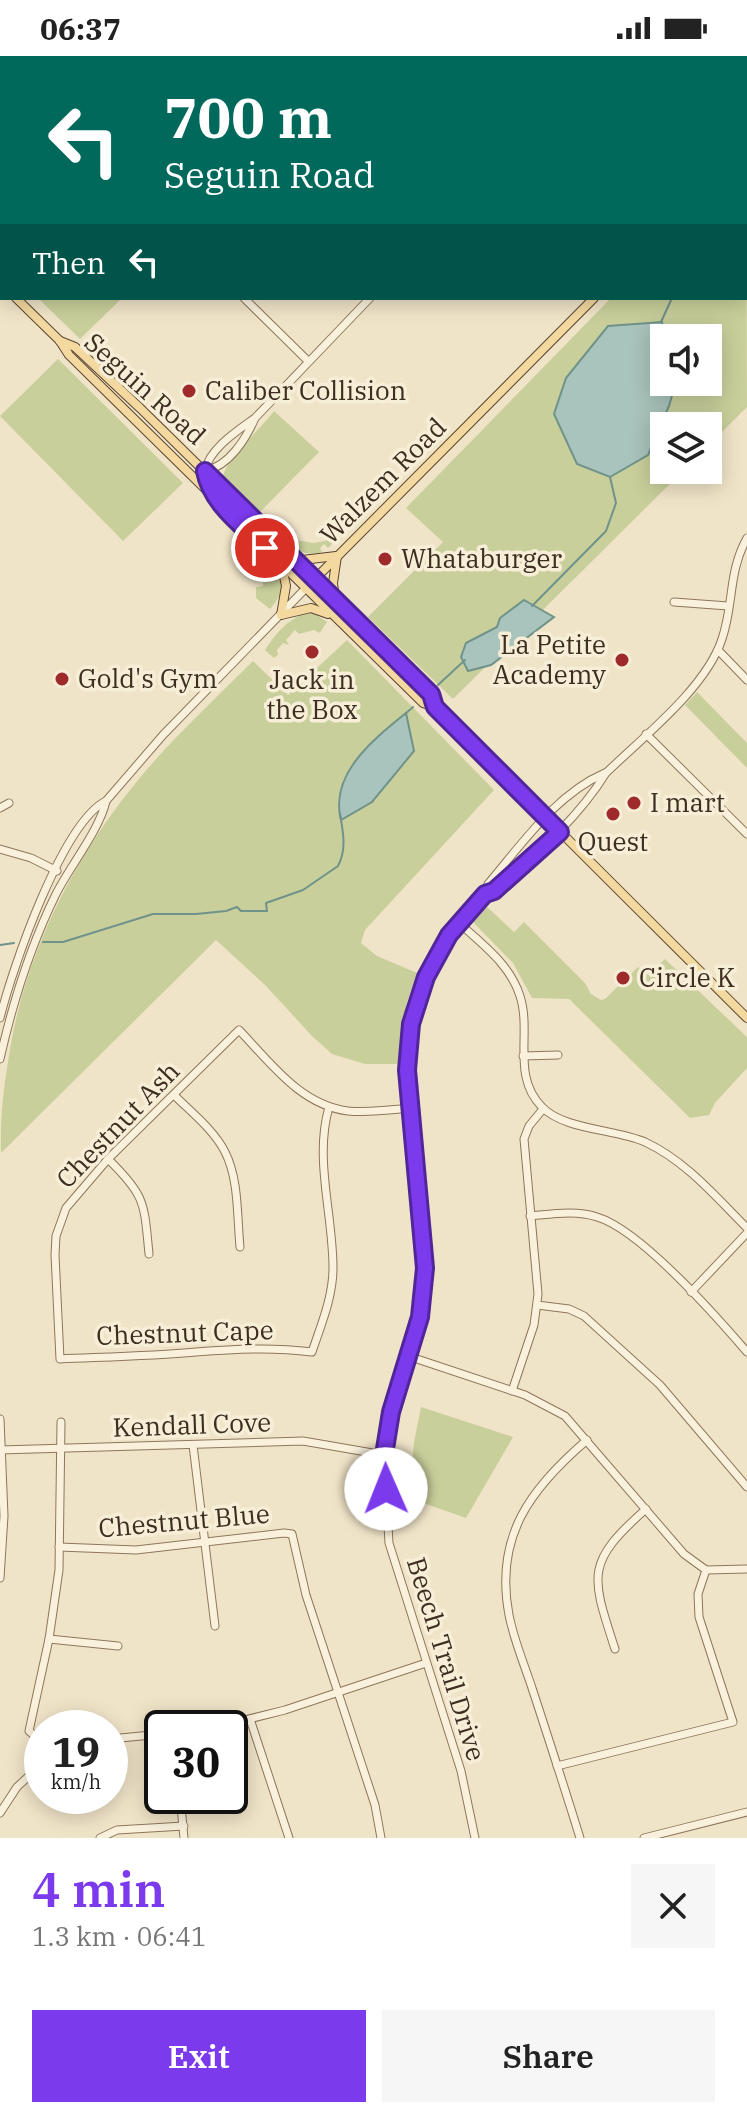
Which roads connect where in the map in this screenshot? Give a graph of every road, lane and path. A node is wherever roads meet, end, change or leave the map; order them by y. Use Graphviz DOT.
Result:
graph roads {
  1 [pos="18,300"];
  2 [pos="246,300"];
  3 [pos="368,300"];
  4 [pos="592,300"];
  5 [pos="60,341"];
  6 [pos="308,361"];
  7 [pos="177,461"];
  8 [pos="205,471"];
  9 [pos="218,501"];
  10 [pos="746,545"];
  11 [pos="337,555"];
  12 [pos="294,561"];
  13 [pos="281,566"];
  14 [pos="314,580"];
  15 [pos="305,589"];
  16 [pos="335,600"];
  17 [pos="674,602"];
  18 [pos="728,606"];
  19 [pos="281,615"];
  20 [pos="336,618"];
  21 [pos="718,650"];
  22 [pos="747,680"];
  23 [pos="435,707"];
  24 [pos="646,734"];
  25 [pos="606,773"];
  26 [pos="106,801"];
  27 [pos="9,803"];
  28 [pos="0,808"];
  29 [pos="545,818"];
  30 [pos="560,832"];
  31 [pos="747,834"];
  32 [pos="0,849"];
  33 [pos="55,870"];
  34 [pos="66,876"];
  35 [pos="485,894"];
  36 [pos="458,922"];
  37 [pos="0,1018"];
  38 [pos="747,1018"];
  39 [pos="558,1055"];
  40 [pos="523,1056"];
  41 [pos="0,1059"];
  42 [pos="174,1095"];
  43 [pos="329,1107"];
  44 [pos="411,1108"];
  45 [pos="543,1109"];
  46 [pos="108,1159"];
  47 [pos="530,1216"];
  48 [pos="747,1231"];
  49 [pos="240,1247"];
  50 [pos="149,1254"];
  51 [pos="691,1292"];
  52 [pos="537,1305"];
  53 [pos="747,1352"];
  54 [pos="408,1356"];
  55 [pos="60,1359"];
  56 [pos="512,1391"];
  57 [pos="0,1419"];
  58 [pos="61,1422"];
  59 [pos="587,1440"];
  60 [pos="193,1445"];
  61 [pos="1,1450"];
  62 [pos="61,1450"];
  63 [pos="384,1455"];
  64 [pos="747,1487"];
  65 [pos="646,1509"];
  66 [pos="204,1543"];
  67 [pos="59,1547"];
  68 [pos="747,1569"];
  69 [pos="706,1570"];
  70 [pos="0,1578"];
  71 [pos="215,1626"];
  72 [pos="49,1639"];
  73 [pos="118,1646"];
  74 [pos="615,1649"];
  75 [pos="426,1663"];
  76 [pos="338,1692"];
  77 [pos="34,1710"];
  78 [pos="250,1719"];
  79 [pos="557,1766"];
  80 [pos="24,1781"];
  81 [pos="747,1812"];
  82 [pos="0,1813"];
  83 [pos="182,1814"];
  84 [pos="184,1826"];
  85 [pos="100,1838"];
  86 [pos="184,1838"];
  87 [pos="289,1838"];
  88 [pos="381,1838"];
  89 [pos="475,1838"];
  90 [pos="580,1838"];
  91 [pos="644,1838"];
  1 -- 5 [label="main road, Seguin Road"];
  2 -- 6 [label="street"];
  3 -- 6 [label="street"];
  4 -- 11 [label="main road, Walzem Road"];
  5 -- 7 [label="main road, Seguin Road"];
  5 -- 8 [label="main road, Seguin Road"];
  6 -- 8 [label="street"];
  7 -- 8 [label="main road"];
  7 -- 9 [label="main road, Seguin Road"];
  8 -- 9 [label="main road"];
  8 -- 12 [label="main road, Seguin Road"];
  9 -- 13 [label="main road, Seguin Road"];
  10 -- 18 [label="street, Beech Trail Drive"];
  11 -- 12 [label="main road"];
  11 -- 14 [label="main road, Walzem Road"];
  11 -- 16 [label="main road"];
  12 -- 14 [label="main road, Seguin Road"];
  13 -- 15 [label="main road, Seguin Road"];
  13 -- 19 [label="main road"];
  14 -- 15 [label="main road, Walzem Road"];
  14 -- 16 [label="main road, Seguin Road"];
  15 -- 19 [label="street, Walzem Road"];
  15 -- 20 [label="main road, Seguin Road"];
  16 -- 23 [label="main road, Seguin Road"];
  17 -- 18 [label="street"];
  18 -- 21 [label="street, Beech Trail Drive"];
  19 -- 20 [label="main road"];
  19 -- 26 [label="street, Walzem Road"];
  20 -- 23 [label="main road, Seguin Road"];
  21 -- 22 [label="street"];
  21 -- 24 [label="street, Beech Trail Drive"];
  23 -- 29 [label="main road, Seguin Road"];
  24 -- 25 [label="street, Beech Trail Drive"];
  24 -- 31 [label="street"];
  25 -- 29 [label="street, Beech Trail Drive"];
  25 -- 30 [label="street, Beech Trail Drive"];
  26 -- 33 [label="street, Walzem Road"];
  26 -- 34 [label="street, Walzem Road"];
  27 -- 28 [label="street"];
  29 -- 30 [label="main road, Seguin Road"];
  29 -- 35 [label="street, Beech Trail Drive"];
  30 -- 35 [label="street, Beech Trail Drive"];
  30 -- 38 [label="main road, Seguin Road"];
  32 -- 33 [label="street"];
  33 -- 34 [label="street"];
  33 -- 37 [label="street, Walzem Road"];
  34 -- 41 [label="street, Walzem Road"];
  35 -- 36 [label="street, Beech Trail Drive"];
  36 -- 40 [label="street"];
  36 -- 44 [label="street, Beech Trail Drive"];
  39 -- 40 [label="street"];
  40 -- 45 [label="street"];
  42 -- 43 [label="street, Chestnut Ash"];
  42 -- 46 [label="street, Chestnut Ash"];
  42 -- 49 [label="street"];
  43 -- 44 [label="street"];
  43 -- 55 [label="street, Chestnut Cape"];
  44 -- 54 [label="street, Beech Trail Drive"];
  45 -- 47 [label="street"];
  45 -- 48 [label="street"];
  46 -- 50 [label="street"];
  46 -- 55 [label="street, Chestnut Ash"];
  47 -- 51 [label="street"];
  47 -- 52 [label="street"];
  48 -- 51 [label="street"];
  51 -- 53 [label="street"];
  52 -- 56 [label="street"];
  52 -- 64 [label="street"];
  54 -- 56 [label="street"];
  54 -- 63 [label="street, Beech Trail Drive"];
  56 -- 59 [label="street"];
  57 -- 61 [label="street"];
  58 -- 62 [label="street"];
  59 -- 65 [label="street"];
  59 -- 79 [label="street"];
  60 -- 62 [label="street, Kendall Cove"];
  60 -- 63 [label="street, Kendall Cove"];
  60 -- 66 [label="street"];
  61 -- 62 [label="street, Kendall Cove"];
  61 -- 70 [label="street"];
  62 -- 67 [label="street"];
  63 -- 75 [label="street, Beech Trail Drive"];
  65 -- 69 [label="street"];
  65 -- 74 [label="street"];
  66 -- 67 [label="street, Chestnut Blue"];
  66 -- 71 [label="street"];
  66 -- 76 [label="street, Chestnut Blue"];
  67 -- 72 [label="street"];
  68 -- 69 [label="street"];
  69 -- 79 [label="street"];
  72 -- 73 [label="street"];
  72 -- 77 [label="street"];
  75 -- 76 [label="street"];
  75 -- 89 [label="street, Beech Trail Drive"];
  76 -- 78 [label="street"];
  76 -- 88 [label="street"];
  78 -- 87 [label="street"];
  79 -- 90 [label="street"];
  80 -- 82 [label="street"];
  81 -- 91 [label="street"];
  83 -- 84 [label="street"];
  84 -- 85 [label="street"];
  84 -- 86 [label="street"];
}
